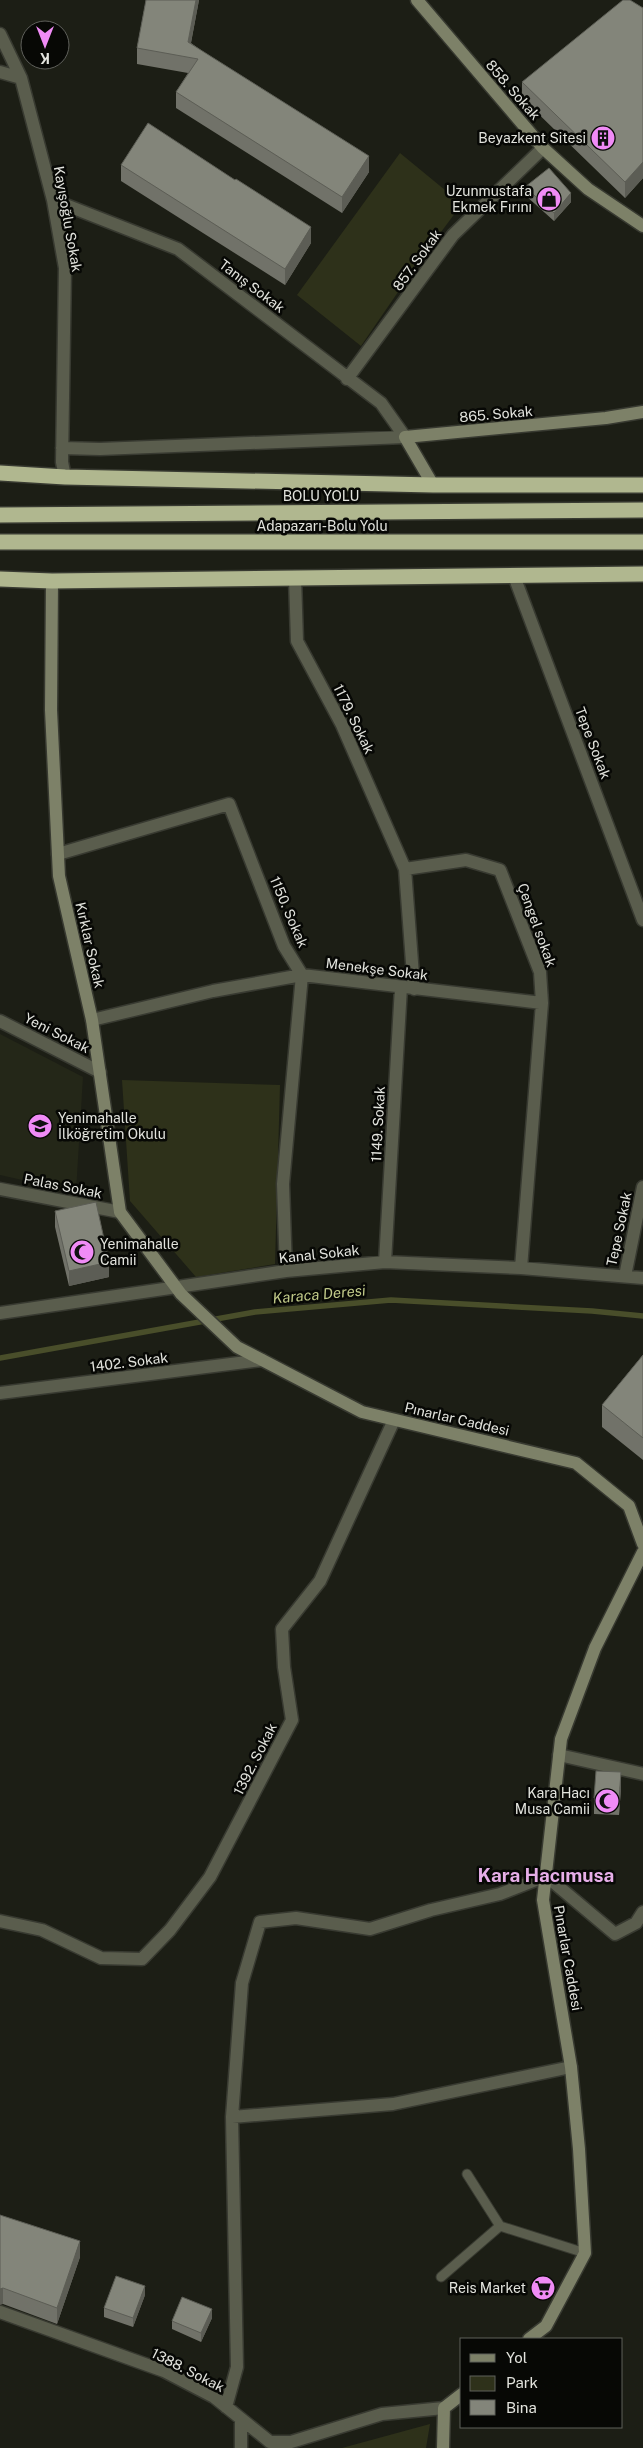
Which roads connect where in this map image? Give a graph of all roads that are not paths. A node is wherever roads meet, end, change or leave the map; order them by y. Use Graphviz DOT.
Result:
graph roads {
  1 [pos="417,0"];
  2 [pos="0,34"];
  3 [pos="0,72"];
  4 [pos="21,78"];
  5 [pos="543,148"];
  6 [pos="53,200"];
  7 [pos="643,226"];
  8 [pos="347,379"];
  9 [pos="643,412"];
  10 [pos="405,437"];
  11 [pos="62,448"];
  12 [pos="0,473"];
  13 [pos="65,477"];
  14 [pos="432,485"];
  15 [pos="643,485"];
  16 [pos="643,510"];
  17 [pos="0,515"];
  18 [pos="0,542"];
  19 [pos="643,542"];
  20 [pos="643,574"];
  21 [pos="514,576"];
  22 [pos="295,578"];
  23 [pos="0,579"];
  24 [pos="52,581"];
  25 [pos="58,854"];
  26 [pos="405,869"];
  27 [pos="643,920"];
  28 [pos="302,974"];
  29 [pos="401,987"];
  30 [pos="414,989"];
  31 [pos="542,1003"];
  32 [pos="92,1020"];
  33 [pos="0,1021"];
  34 [pos="100,1072"];
  35 [pos="643,1187"];
  36 [pos="0,1189"];
  37 [pos="120,1212"];
  38 [pos="385,1262"];
  39 [pos="521,1268"];
  40 [pos="286,1272"];
  41 [pos="625,1276"];
  42 [pos="643,1278"];
  43 [pos="178,1291"];
  44 [pos="0,1313"];
  45 [pos="237,1347"];
  46 [pos="262,1360"];
  47 [pos="0,1393"];
  48 [pos="394,1420"];
  49 [pos="643,1544"];
  50 [pos="643,1552"];
  51 [pos="559,1755"];
  52 [pos="643,1774"];
  53 [pos="546,1876"];
  54 [pos="643,1912"];
  55 [pos="0,1921"];
  56 [pos="571,2067"];
  57 [pos="232,2116"];
  58 [pos="467,2174"];
  59 [pos="500,2226"];
  60 [pos="585,2253"];
  61 [pos="441,2277"];
  62 [pos="0,2312"];
  63 [pos="530,2338"];
  64 [pos="460,2396"];
  65 [pos="226,2407"];
  66 [pos="444,2408"];
  67 [pos="241,2419"];
  68 [pos="303,2443"];
  69 [pos="241,2448"];
  70 [pos="443,2448"];
  1 -- 5 [label="street, 858. Sokak"];
  2 -- 4 [label="street, Kayışoğlu Sokak"];
  3 -- 4 [label="street"];
  4 -- 6 [label="street, Kayışoğlu Sokak"];
  5 -- 7 [label="street, 858. Sokak"];
  5 -- 8 [label="street, 857. Sokak"];
  6 -- 8 [label="street, Tanış Sokak"];
  6 -- 11 [label="street, Kayışoğlu Sokak"];
  8 -- 10 [label="street, Tanış Sokak"];
  9 -- 10 [label="street, 865. Sokak"];
  10 -- 11 [label="street"];
  10 -- 14 [label="street"];
  11 -- 13 [label="street, Kayışoğlu Sokak"];
  12 -- 13 [label="highway"];
  13 -- 14 [label="highway"];
  14 -- 15 [label="highway"];
  16 -- 17 [label="highway, BOLU YOLU"];
  18 -- 19 [label="highway, Adapazarı-Bolu Yolu"];
  20 -- 21 [label="highway"];
  21 -- 22 [label="highway"];
  21 -- 27 [label="street, Tepe Sokak"];
  22 -- 24 [label="highway"];
  22 -- 26 [label="street, 1179. Sokak"];
  23 -- 24 [label="highway"];
  24 -- 25 [label="street, Kırklar Sokak"];
  25 -- 28 [label="street, 1150. Sokak"];
  25 -- 32 [label="street, Kırklar Sokak"];
  26 -- 30 [label="street"];
  26 -- 31 [label="street, Çengel sokak"];
  28 -- 29 [label="street, Menekşe Sokak"];
  28 -- 32 [label="street, Menekşe Sokak"];
  28 -- 40 [label="street"];
  29 -- 30 [label="street, Menekşe Sokak"];
  29 -- 38 [label="street, 1149. Sokak"];
  30 -- 31 [label="street, Menekşe Sokak"];
  31 -- 39 [label="street, Çengel sokak"];
  32 -- 34 [label="street, Kırklar Sokak"];
  33 -- 34 [label="street, Yeni Sokak"];
  34 -- 37 [label="street, Kırklar Sokak"];
  35 -- 41 [label="street, Tepe Sokak"];
  36 -- 37 [label="street, Palas Sokak"];
  37 -- 43 [label="street, Kırklar Sokak"];
  38 -- 39 [label="street, Kanal Sokak"];
  38 -- 40 [label="street, Kanal Sokak"];
  39 -- 41 [label="street, Kanal Sokak"];
  40 -- 43 [label="street, Kanal Sokak"];
  41 -- 42 [label="street, Kanal Sokak"];
  43 -- 44 [label="street, Kanal Sokak"];
  43 -- 45 [label="street, Kırklar Sokak"];
  45 -- 46 [label="street, Pınarlar Caddesi"];
  46 -- 47 [label="street, 1402. Sokak"];
  46 -- 48 [label="street, Pınarlar Caddesi"];
  48 -- 49 [label="street, Pınarlar Caddesi"];
  48 -- 55 [label="street, 1392. Sokak"];
  50 -- 51 [label="street, Pınarlar Caddesi"];
  51 -- 52 [label="street"];
  51 -- 53 [label="street, Pınarlar Caddesi"];
  53 -- 54 [label="street"];
  53 -- 56 [label="street, Pınarlar Caddesi"];
  53 -- 57 [label="street"];
  56 -- 57 [label="street"];
  56 -- 60 [label="street, Pınarlar Caddesi"];
  57 -- 65 [label="street"];
  58 -- 59 [label="lane"];
  59 -- 60 [label="lane"];
  59 -- 61 [label="lane"];
  60 -- 63 [label="street"];
  62 -- 65 [label="street, 1388. Sokak"];
  64 -- 66 [label="street"];
  65 -- 67 [label="street, 1388. Sokak"];
  66 -- 68 [label="street, 1388. Sokak"];
  66 -- 70 [label="street"];
  67 -- 68 [label="street, 1388. Sokak"];
  67 -- 69 [label="street"];
}
